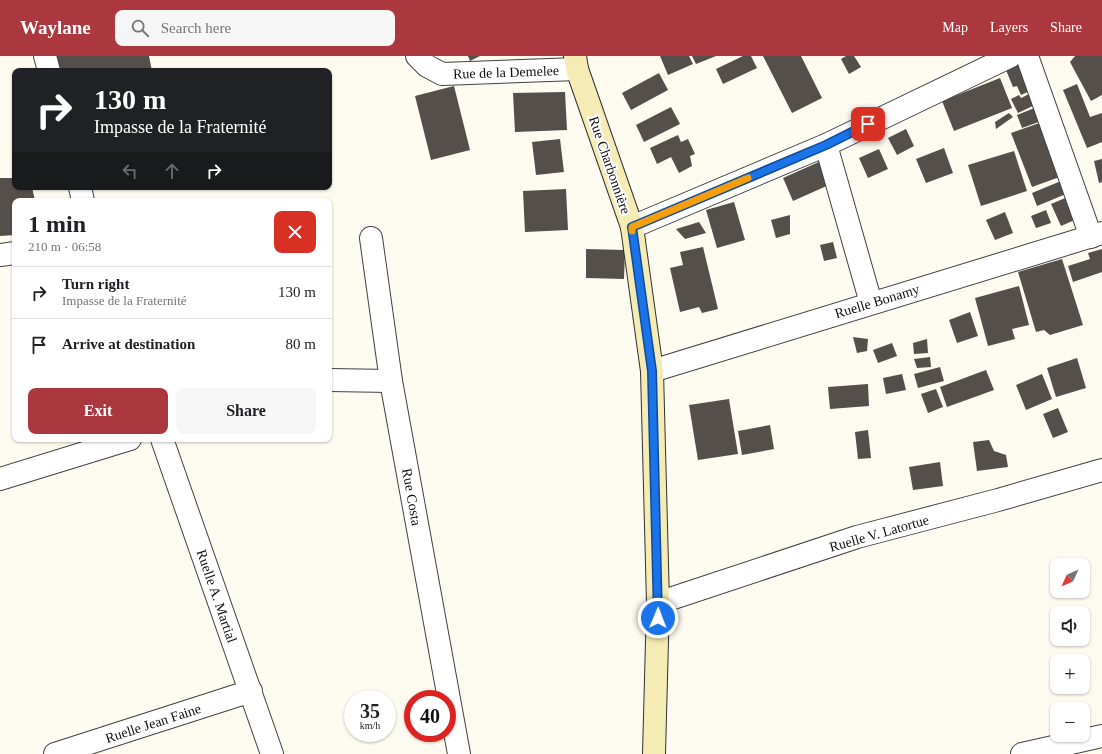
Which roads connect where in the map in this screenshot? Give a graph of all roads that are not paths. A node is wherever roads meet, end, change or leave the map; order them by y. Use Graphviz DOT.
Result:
graph roads {
  1 [pos="45,56"];
  2 [pos="417,56"];
  3 [pos="1011,56"];
  4 [pos="1027,56"];
  5 [pos="576,62"];
  6 [pos="48,68"];
  7 [pos="826,145"];
  8 [pos="632,227"];
  9 [pos="1096,235"];
  10 [pos="371,238"];
  11 [pos="12,253"];
  12 [pos="0,255"];
  13 [pos="871,303"];
  14 [pos="652,371"];
  15 [pos="332,380"];
  16 [pos="391,382"];
  17 [pos="120,442"];
  18 [pos="163,442"];
  19 [pos="1102,470"];
  20 [pos="0,479"];
  21 [pos="658,603"];
  22 [pos="251,692"];
  23 [pos="1102,736"];
  24 [pos="55,754"];
  25 [pos="272,754"];
  26 [pos="459,754"];
  27 [pos="654,754"];
  28 [pos="1022,754"];
  1 -- 6 [label="street"];
  2 -- 5 [label="street, Rue de la Demelee"];
  3 -- 7 [label="street"];
  4 -- 9 [label="street"];
  5 -- 8 [label="street, Rue Charbonnière"];
  7 -- 8 [label="street"];
  7 -- 13 [label="street"];
  8 -- 14 [label="street, Rue Charbonnière"];
  9 -- 13 [label="street, Ruelle Bonamy"];
  10 -- 16 [label="street, Rue Costa"];
  11 -- 12 [label="street"];
  13 -- 14 [label="street, Ruelle Bonamy"];
  14 -- 21 [label="street, Rue Charbonnière"];
  15 -- 16 [label="street"];
  16 -- 26 [label="street, Rue Costa"];
  17 -- 20 [label="street"];
  18 -- 22 [label="street, Ruelle A. Martial"];
  19 -- 21 [label="street, Ruelle V. Latortue"];
  21 -- 27 [label="street, Rue Charbonnière"];
  22 -- 24 [label="street, Ruelle Jean Faine"];
  22 -- 25 [label="street, Ruelle A. Martial"];
  23 -- 28 [label="street"];
}
